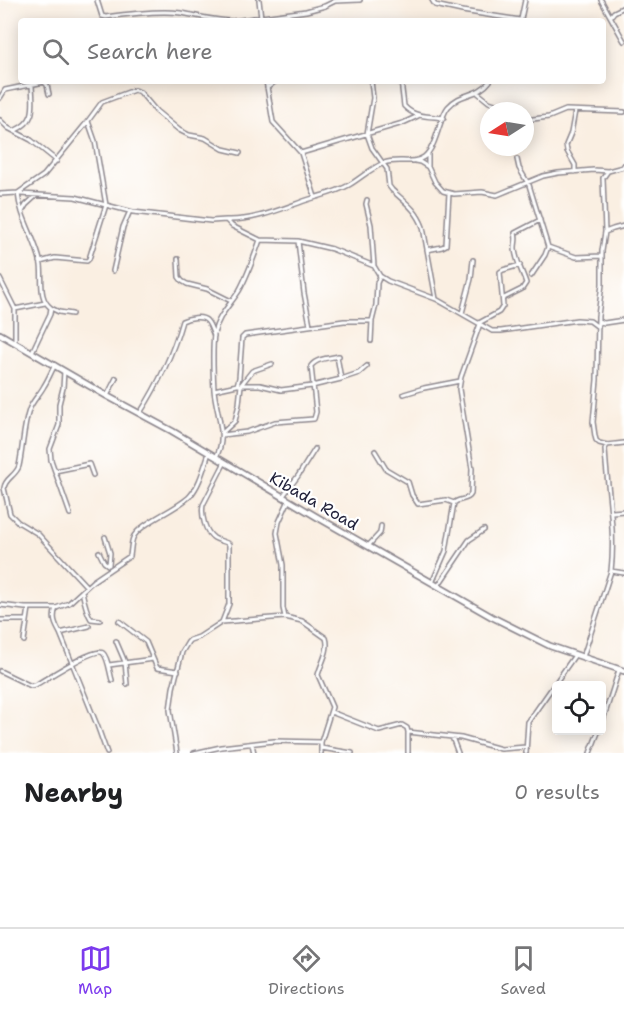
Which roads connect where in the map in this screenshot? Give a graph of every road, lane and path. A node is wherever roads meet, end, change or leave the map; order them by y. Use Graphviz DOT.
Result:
graph roads {
  1 [pos="97,0"];
  2 [pos="259,0"];
  3 [pos="360,0"];
  4 [pos="432,0"];
  5 [pos="525,0"];
  6 [pos="601,0"];
  7 [pos="335,1"];
  8 [pos="624,7"];
  9 [pos="610,16"];
  10 [pos="197,18"];
  11 [pos="261,18"];
  12 [pos="267,18"];
  13 [pos="504,18"];
  14 [pos="520,18"];
  15 [pos="624,41"];
  16 [pos="32,84"];
  17 [pos="45,84"];
  18 [pos="266,84"];
  19 [pos="272,84"];
  20 [pos="371,84"];
  21 [pos="400,84"];
  22 [pos="487,84"];
  23 [pos="267,88"];
  24 [pos="478,93"];
  25 [pos="49,94"];
  26 [pos="0,98"];
  27 [pos="489,102"];
  28 [pos="575,110"];
  29 [pos="624,112"];
  30 [pos="418,116"];
  31 [pos="444,118"];
  32 [pos="534,119"];
  33 [pos="0,120"];
  34 [pos="88,121"];
  35 [pos="14,131"];
  36 [pos="367,134"];
  37 [pos="428,152"];
  38 [pos="240,153"];
  39 [pos="301,153"];
  40 [pos="518,159"];
  41 [pos="57,161"];
  42 [pos="414,161"];
  43 [pos="382,164"];
  44 [pos="624,166"];
  45 [pos="428,167"];
  46 [pos="608,171"];
  47 [pos="575,172"];
  48 [pos="527,182"];
  49 [pos="18,193"];
  50 [pos="449,193"];
  51 [pos="0,194"];
  52 [pos="37,195"];
  53 [pos="315,197"];
  54 [pos="367,200"];
  55 [pos="106,205"];
  56 [pos="130,211"];
  57 [pos="22,213"];
  58 [pos="226,220"];
  59 [pos="540,220"];
  60 [pos="624,226"];
  61 [pos="605,232"];
  62 [pos="260,240"];
  63 [pos="298,241"];
  64 [pos="548,247"];
  65 [pos="427,250"];
  66 [pos="602,256"];
  67 [pos="178,259"];
  68 [pos="473,260"];
  69 [pos="40,262"];
  70 [pos="520,265"];
  71 [pos="374,266"];
  72 [pos="113,271"];
  73 [pos="380,276"];
  74 [pos="531,276"];
  75 [pos="0,279"];
  76 [pos="504,298"];
  77 [pos="436,299"];
  78 [pos="231,301"];
  79 [pos="45,303"];
  80 [pos="51,308"];
  81 [pos="15,309"];
  82 [pos="462,313"];
  83 [pos="72,314"];
  84 [pos="598,316"];
  85 [pos="624,320"];
  86 [pos="372,321"];
  87 [pos="590,321"];
  88 [pos="598,321"];
  89 [pos="479,323"];
  90 [pos="310,325"];
  91 [pos="598,327"];
  92 [pos="0,334"];
  93 [pos="214,336"];
  94 [pos="371,341"];
  95 [pos="15,342"];
  96 [pos="32,352"];
  97 [pos="272,364"];
  98 [pos="55,365"];
  99 [pos="367,366"];
  100 [pos="64,371"];
  101 [pos="116,378"];
  102 [pos="341,379"];
  103 [pos="460,381"];
  104 [pos="239,385"];
  105 [pos="312,386"];
  106 [pos="214,390"];
  107 [pos="405,394"];
  108 [pos="107,396"];
  109 [pos="140,413"];
  110 [pos="222,434"];
  111 [pos="624,443"];
  112 [pos="607,445"];
  113 [pos="315,449"];
  114 [pos="375,451"];
  115 [pos="209,453"];
  116 [pos="216,457"];
  117 [pos="225,462"];
  118 [pos="55,471"];
  119 [pos="93,475"];
  120 [pos="283,496"];
  121 [pos="289,500"];
  122 [pos="454,503"];
  123 [pos="624,511"];
  124 [pos="612,512"];
  125 [pos="70,514"];
  126 [pos="381,526"];
  127 [pos="484,530"];
  128 [pos="105,537"];
  129 [pos="368,546"];
  130 [pos="99,552"];
  131 [pos="110,567"];
  132 [pos="611,571"];
  133 [pos="624,573"];
  134 [pos="432,583"];
  135 [pos="86,586"];
  136 [pos="438,586"];
  137 [pos="82,591"];
  138 [pos="0,605"];
  139 [pos="29,608"];
  140 [pos="56,608"];
  141 [pos="285,617"];
  142 [pos="0,620"];
  143 [pos="27,620"];
  144 [pos="100,620"];
  145 [pos="119,621"];
  146 [pos="222,622"];
  147 [pos="89,626"];
  148 [pos="60,633"];
  149 [pos="24,641"];
  150 [pos="116,641"];
  151 [pos="575,655"];
  152 [pos="583,658"];
  153 [pos="153,659"];
  154 [pos="125,662"];
  155 [pos="72,663"];
  156 [pos="109,665"];
  157 [pos="0,670"];
  158 [pos="621,670"];
  159 [pos="178,671"];
  160 [pos="112,680"];
  161 [pos="127,684"];
  162 [pos="331,712"];
  163 [pos="606,712"];
  164 [pos="408,732"];
  165 [pos="596,735"];
  166 [pos="452,737"];
  167 [pos="321,742"];
  168 [pos="252,744"];
  169 [pos="526,747"];
  170 [pos="321,748"];
  171 [pos="107,753"];
  172 [pos="177,753"];
  173 [pos="194,753"];
  174 [pos="254,753"];
  175 [pos="321,753"];
  176 [pos="352,753"];
  177 [pos="408,753"];
  178 [pos="458,753"];
  179 [pos="526,753"];
  180 [pos="590,753"];
  1 -- 10 [label="street"];
  2 -- 11 [label="street"];
  3 -- 7 [label="street"];
  4 -- 13 [label="street"];
  5 -- 14 [label="street"];
  6 -- 9 [label="street"];
  7 -- 12 [label="street"];
  8 -- 9 [label="street"];
  9 -- 15 [label="street"];
  16 -- 26 [label="street"];
  16 -- 35 [label="street"];
  17 -- 25 [label="street"];
  18 -- 23 [label="street"];
  19 -- 23 [label="street"];
  20 -- 36 [label="street"];
  21 -- 30 [label="street"];
  22 -- 24 [label="street"];
  23 -- 39 [label="street"];
  24 -- 27 [label="street"];
  24 -- 31 [label="street"];
  28 -- 29 [label="street"];
  28 -- 32 [label="street"];
  28 -- 47 [label="street"];
  30 -- 31 [label="street"];
  30 -- 36 [label="street"];
  31 -- 37 [label="street"];
  33 -- 35 [label="street"];
  34 -- 38 [label="street"];
  34 -- 41 [label="street"];
  34 -- 55 [label="street"];
  35 -- 41 [label="street"];
  36 -- 39 [label="street"];
  36 -- 43 [label="street"];
  37 -- 42 [label="street"];
  37 -- 45 [label="street"];
  39 -- 53 [label="street"];
  40 -- 48 [label="street"];
  41 -- 49 [label="street"];
  42 -- 43 [label="street"];
  42 -- 45 [label="street"];
  43 -- 53 [label="street"];
  43 -- 65 [label="street"];
  44 -- 46 [label="street"];
  45 -- 50 [label="street"];
  46 -- 47 [label="street"];
  46 -- 61 [label="street"];
  47 -- 48 [label="street"];
  48 -- 50 [label="street"];
  48 -- 59 [label="street"];
  49 -- 51 [label="street"];
  49 -- 52 [label="street"];
  49 -- 57 [label="street"];
  50 -- 65 [label="street"];
  52 -- 55 [label="street"];
  52 -- 57 [label="street"];
  53 -- 58 [label="street"];
  54 -- 71 [label="street"];
  55 -- 56 [label="street"];
  55 -- 69 [label="street"];
  56 -- 58 [label="street"];
  56 -- 72 [label="street"];
  57 -- 69 [label="street"];
  58 -- 62 [label="street"];
  59 -- 64 [label="street"];
  59 -- 70 [label="street"];
  60 -- 61 [label="street"];
  61 -- 66 [label="street"];
  62 -- 63 [label="street"];
  62 -- 78 [label="street"];
  63 -- 71 [label="street"];
  63 -- 90 [label="street"];
  64 -- 66 [label="street"];
  64 -- 74 [label="street"];
  65 -- 77 [label="street"];
  66 -- 84 [label="street"];
  67 -- 78 [label="street"];
  68 -- 82 [label="street"];
  69 -- 79 [label="street"];
  70 -- 76 [label="street"];
  70 -- 76 [label="street"];
  71 -- 73 [label="street"];
  73 -- 77 [label="street"];
  73 -- 86 [label="street"];
  75 -- 81 [label="street"];
  76 -- 89 [label="street"];
  77 -- 82 [label="street"];
  78 -- 93 [label="street"];
  79 -- 80 [label="street"];
  79 -- 81 [label="street"];
  80 -- 83 [label="street"];
  80 -- 96 [label="street"];
  81 -- 95 [label="street"];
  82 -- 89 [label="street"];
  84 -- 87 [label="street"];
  84 -- 88 [label="street"];
  85 -- 88 [label="street"];
  86 -- 90 [label="street"];
  86 -- 94 [label="street"];
  87 -- 89 [label="street"];
  87 -- 91 [label="street"];
  88 -- 91 [label="street"];
  89 -- 103 [label="street"];
  90 -- 104 [label="street"];
  91 -- 112 [label="street"];
  92 -- 95 [label="main road, Kibada Road"];
  93 -- 106 [label="street"];
  93 -- 109 [label="street"];
  95 -- 96 [label="main road, Kibada Road"];
  96 -- 98 [label="main road, Kibada Road"];
  97 -- 104 [label="street"];
  98 -- 100 [label="main road, Kibada Road"];
  98 -- 135 [label="street"];
  99 -- 102 [label="street"];
  100 -- 108 [label="main road, Kibada Road"];
  100 -- 118 [label="street"];
  101 -- 108 [label="street"];
  102 -- 105 [label="street"];
  102 -- 105 [label="street"];
  103 -- 107 [label="street"];
  103 -- 122 [label="street"];
  104 -- 105 [label="street"];
  104 -- 106 [label="street"];
  104 -- 110 [label="street"];
  105 -- 110 [label="street"];
  106 -- 110 [label="street"];
  108 -- 109 [label="main road, Kibada Road"];
  109 -- 115 [label="main road, Kibada Road"];
  110 -- 116 [label="street"];
  111 -- 112 [label="street"];
  112 -- 124 [label="street"];
  113 -- 120 [label="street"];
  114 -- 122 [label="street"];
  115 -- 116 [label="main road, Kibada Road"];
  115 -- 131 [label="street"];
  116 -- 117 [label="main road, Kibada Road"];
  117 -- 120 [label="main road, Kibada Road"];
  117 -- 146 [label="street"];
  118 -- 119 [label="street"];
  118 -- 125 [label="street"];
  120 -- 121 [label="main road, Kibada Road"];
  121 -- 129 [label="main road, Kibada Road"];
  121 -- 141 [label="street"];
  122 -- 134 [label="street"];
  123 -- 124 [label="street"];
  124 -- 132 [label="street"];
  126 -- 129 [label="street"];
  127 -- 136 [label="street"];
  128 -- 131 [label="street"];
  129 -- 134 [label="main road, Kibada Road"];
  130 -- 131 [label="street"];
  131 -- 135 [label="street"];
  132 -- 133 [label="street"];
  132 -- 152 [label="street"];
  134 -- 136 [label="main road, Kibada Road"];
  135 -- 137 [label="street"];
  136 -- 151 [label="main road, Kibada Road"];
  137 -- 140 [label="street"];
  137 -- 144 [label="street"];
  138 -- 139 [label="street"];
  139 -- 140 [label="street"];
  139 -- 143 [label="street"];
  140 -- 148 [label="street"];
  141 -- 146 [label="street"];
  141 -- 162 [label="street"];
  142 -- 143 [label="street"];
  143 -- 149 [label="street"];
  145 -- 153 [label="street"];
  146 -- 159 [label="street"];
  147 -- 148 [label="street"];
  148 -- 155 [label="street"];
  150 -- 154 [label="street"];
  151 -- 152 [label="main road, Kibada Road"];
  151 -- 169 [label="street"];
  152 -- 158 [label="main road, Kibada Road"];
  153 -- 154 [label="street"];
  153 -- 159 [label="street"];
  154 -- 156 [label="street"];
  154 -- 161 [label="street"];
  155 -- 156 [label="street"];
  155 -- 157 [label="street"];
  155 -- 171 [label="street"];
  156 -- 160 [label="street"];
  158 -- 163 [label="street"];
  159 -- 172 [label="street"];
  162 -- 164 [label="street"];
  162 -- 167 [label="street"];
  164 -- 166 [label="street"];
  164 -- 177 [label="street"];
  165 -- 180 [label="street"];
  166 -- 169 [label="street"];
  166 -- 178 [label="street"];
  167 -- 168 [label="street"];
  167 -- 170 [label="street"];
  168 -- 173 [label="street"];
  168 -- 174 [label="street"];
  169 -- 179 [label="street"];
  170 -- 175 [label="street"];
  170 -- 176 [label="street"];
}
